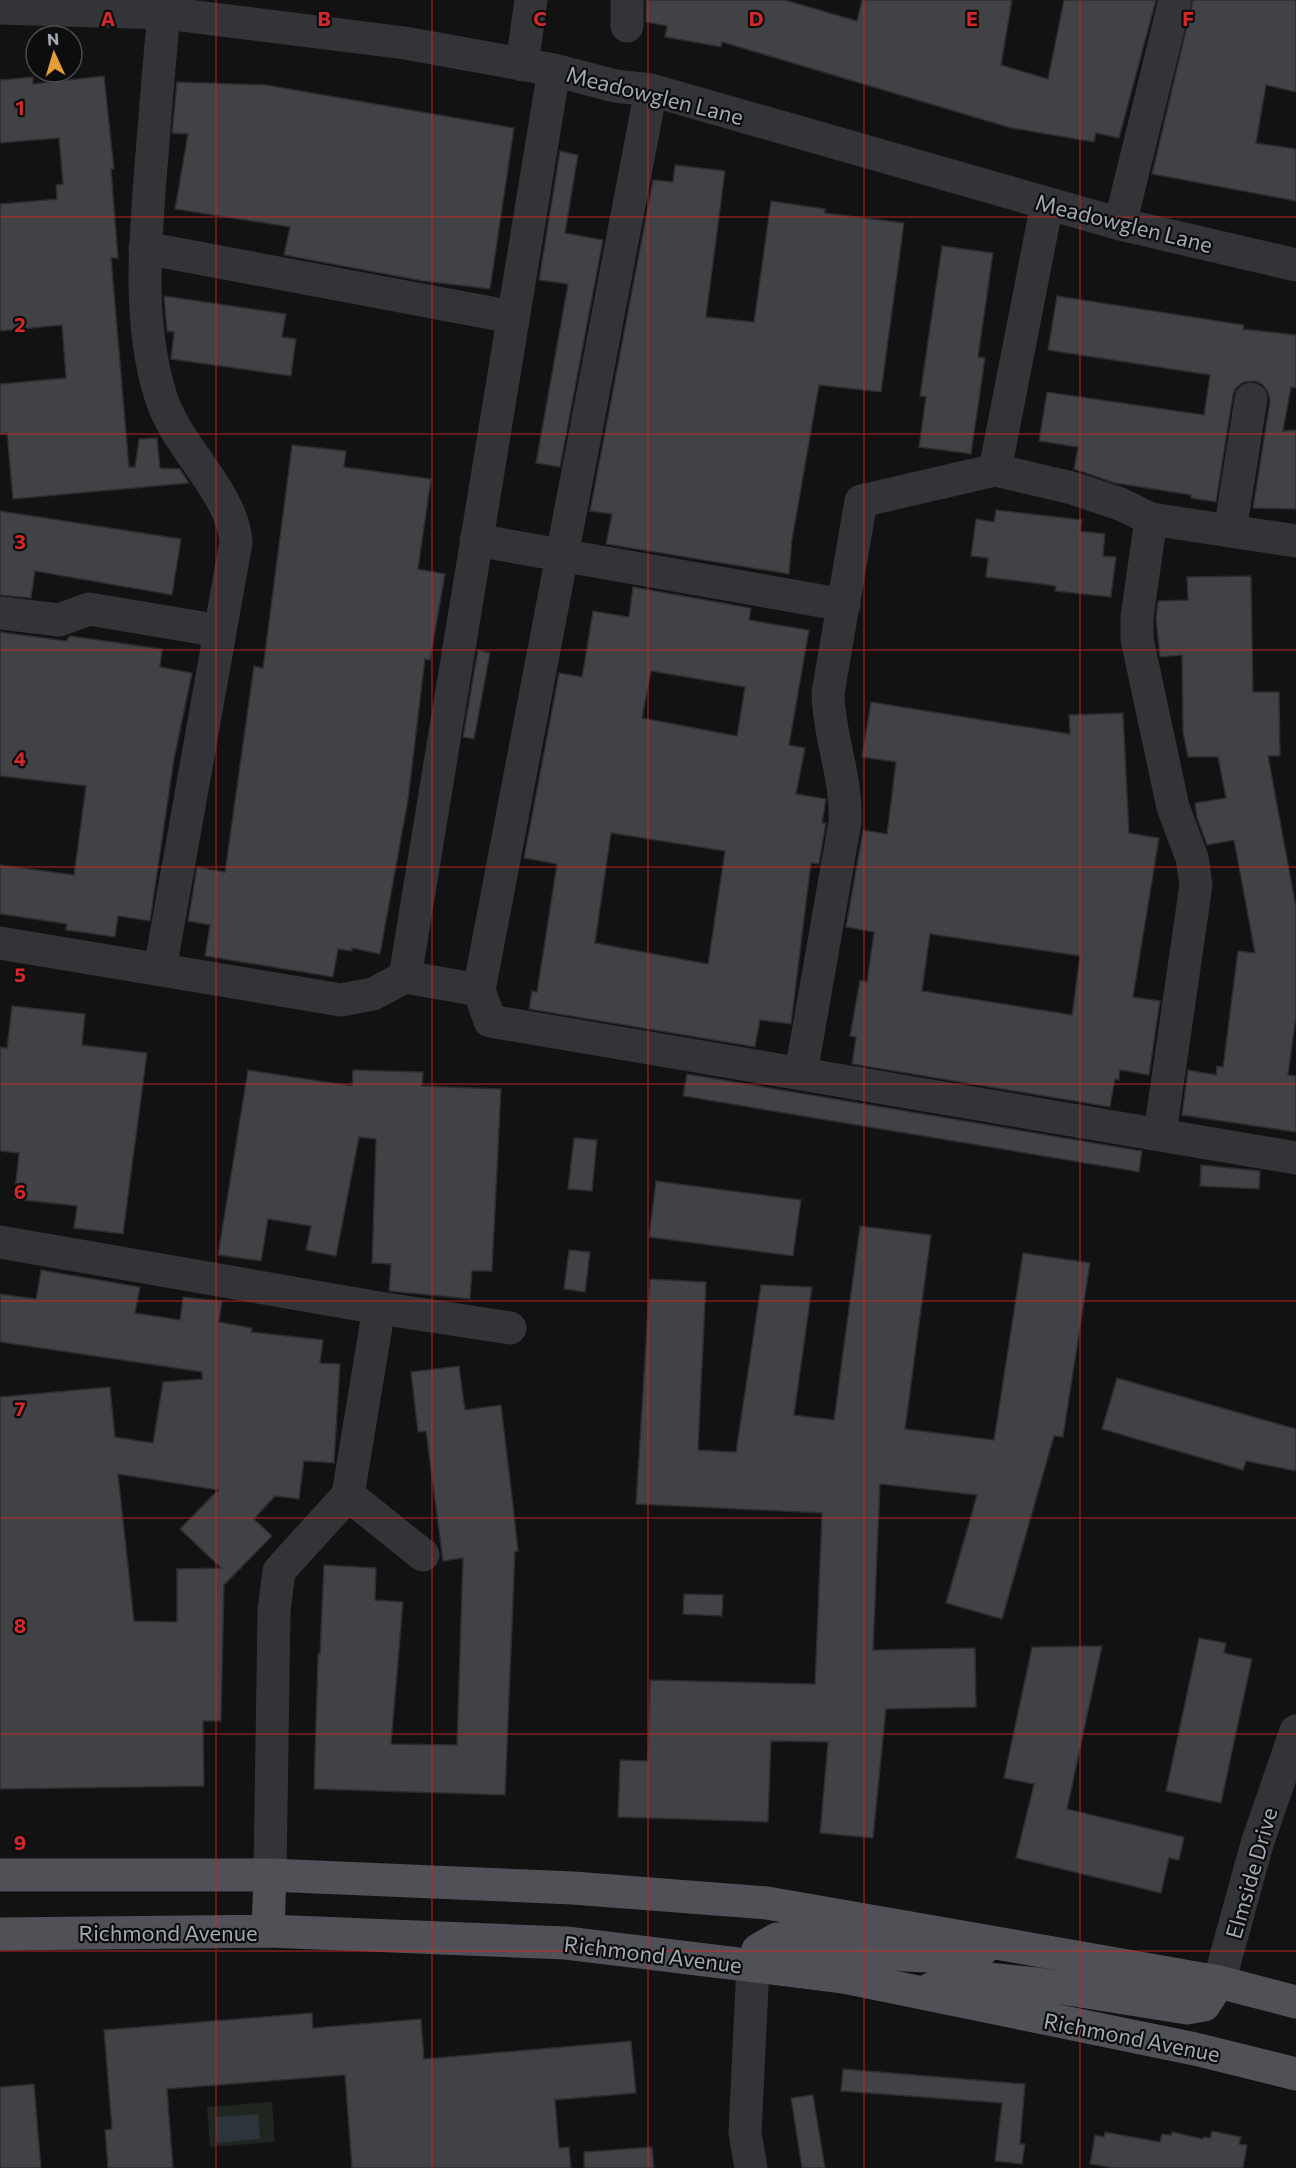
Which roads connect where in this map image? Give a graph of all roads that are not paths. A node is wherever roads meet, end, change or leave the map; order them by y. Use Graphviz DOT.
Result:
graph roads {
  1 [pos="531,0"];
  2 [pos="1175,0"];
  3 [pos="0,8"];
  4 [pos="164,13"];
  5 [pos="522,65"];
  6 [pos="554,70"];
  7 [pos="651,90"];
  8 [pos="1047,204"];
  9 [pos="1120,225"];
  10 [pos="145,248"];
  11 [pos="1296,265"];
  12 [pos="512,317"];
  13 [pos="1251,399"];
  14 [pos="995,470"];
  15 [pos="1151,519"];
  16 [pos="1230,531"];
  17 [pos="476,540"];
  18 [pos="1296,541"];
  19 [pos="562,554"];
  20 [pos="844,605"];
  21 [pos="0,613"];
  22 [pos="220,631"];
  23 [pos="0,943"];
  24 [pos="160,969"];
  25 [pos="405,977"];
  26 [pos="479,990"];
  27 [pos="801,1073"];
  28 [pos="1160,1133"];
  29 [pos="1296,1158"];
  30 [pos="0,1242"];
  31 [pos="379,1308"];
  32 [pos="510,1328"];
  33 [pos="348,1495"];
  34 [pos="423,1555"];
  35 [pos="1296,1731"];
  36 [pos="0,1875"];
  37 [pos="270,1875"];
  38 [pos="268,1931"];
  39 [pos="0,1934"];
  40 [pos="1001,1944"];
  41 [pos="753,1965"];
  42 [pos="1220,1982"];
  43 [pos="922,1993"];
  44 [pos="1296,2002"];
  45 [pos="1296,2073"];
  46 [pos="751,2168"];
  1 -- 5 [label="street"];
  2 -- 9 [label="street"];
  3 -- 4 [label="street, Meadowglen Lane"];
  4 -- 5 [label="street, Meadowglen Lane"];
  4 -- 10 [label="street"];
  5 -- 6 [label="street, Meadowglen Lane"];
  6 -- 7 [label="street, Meadowglen Lane"];
  6 -- 12 [label="street"];
  7 -- 8 [label="street, Meadowglen Lane"];
  7 -- 19 [label="street"];
  8 -- 9 [label="street, Meadowglen Lane"];
  8 -- 14 [label="street"];
  9 -- 11 [label="street, Meadowglen Lane"];
  10 -- 12 [label="street"];
  10 -- 22 [label="street"];
  12 -- 17 [label="street"];
  13 -- 16 [label="street"];
  14 -- 15 [label="street"];
  14 -- 20 [label="street"];
  15 -- 16 [label="street"];
  15 -- 28 [label="street"];
  16 -- 18 [label="street"];
  17 -- 19 [label="street"];
  17 -- 25 [label="street"];
  19 -- 20 [label="street"];
  19 -- 26 [label="street"];
  20 -- 27 [label="street"];
  21 -- 22 [label="street"];
  22 -- 24 [label="street"];
  23 -- 24 [label="street"];
  24 -- 25 [label="street"];
  25 -- 26 [label="street"];
  26 -- 27 [label="street"];
  27 -- 28 [label="street"];
  28 -- 29 [label="street"];
  30 -- 31 [label="street"];
  31 -- 32 [label="street"];
  31 -- 33 [label="street"];
  33 -- 34 [label="street"];
  33 -- 37 [label="street"];
  35 -- 42 [label="street, Elmside Drive"];
  36 -- 37 [label="main road"];
  37 -- 38 [label="main road"];
  37 -- 40 [label="main road"];
  38 -- 39 [label="main road, Richmond Avenue"];
  38 -- 41 [label="main road, Richmond Avenue"];
  40 -- 41 [label="main road"];
  40 -- 42 [label="main road"];
  41 -- 43 [label="main road, Richmond Avenue"];
  41 -- 46 [label="street"];
  42 -- 43 [label="main road"];
  42 -- 44 [label="main road"];
  43 -- 45 [label="main road, Richmond Avenue"];
}
